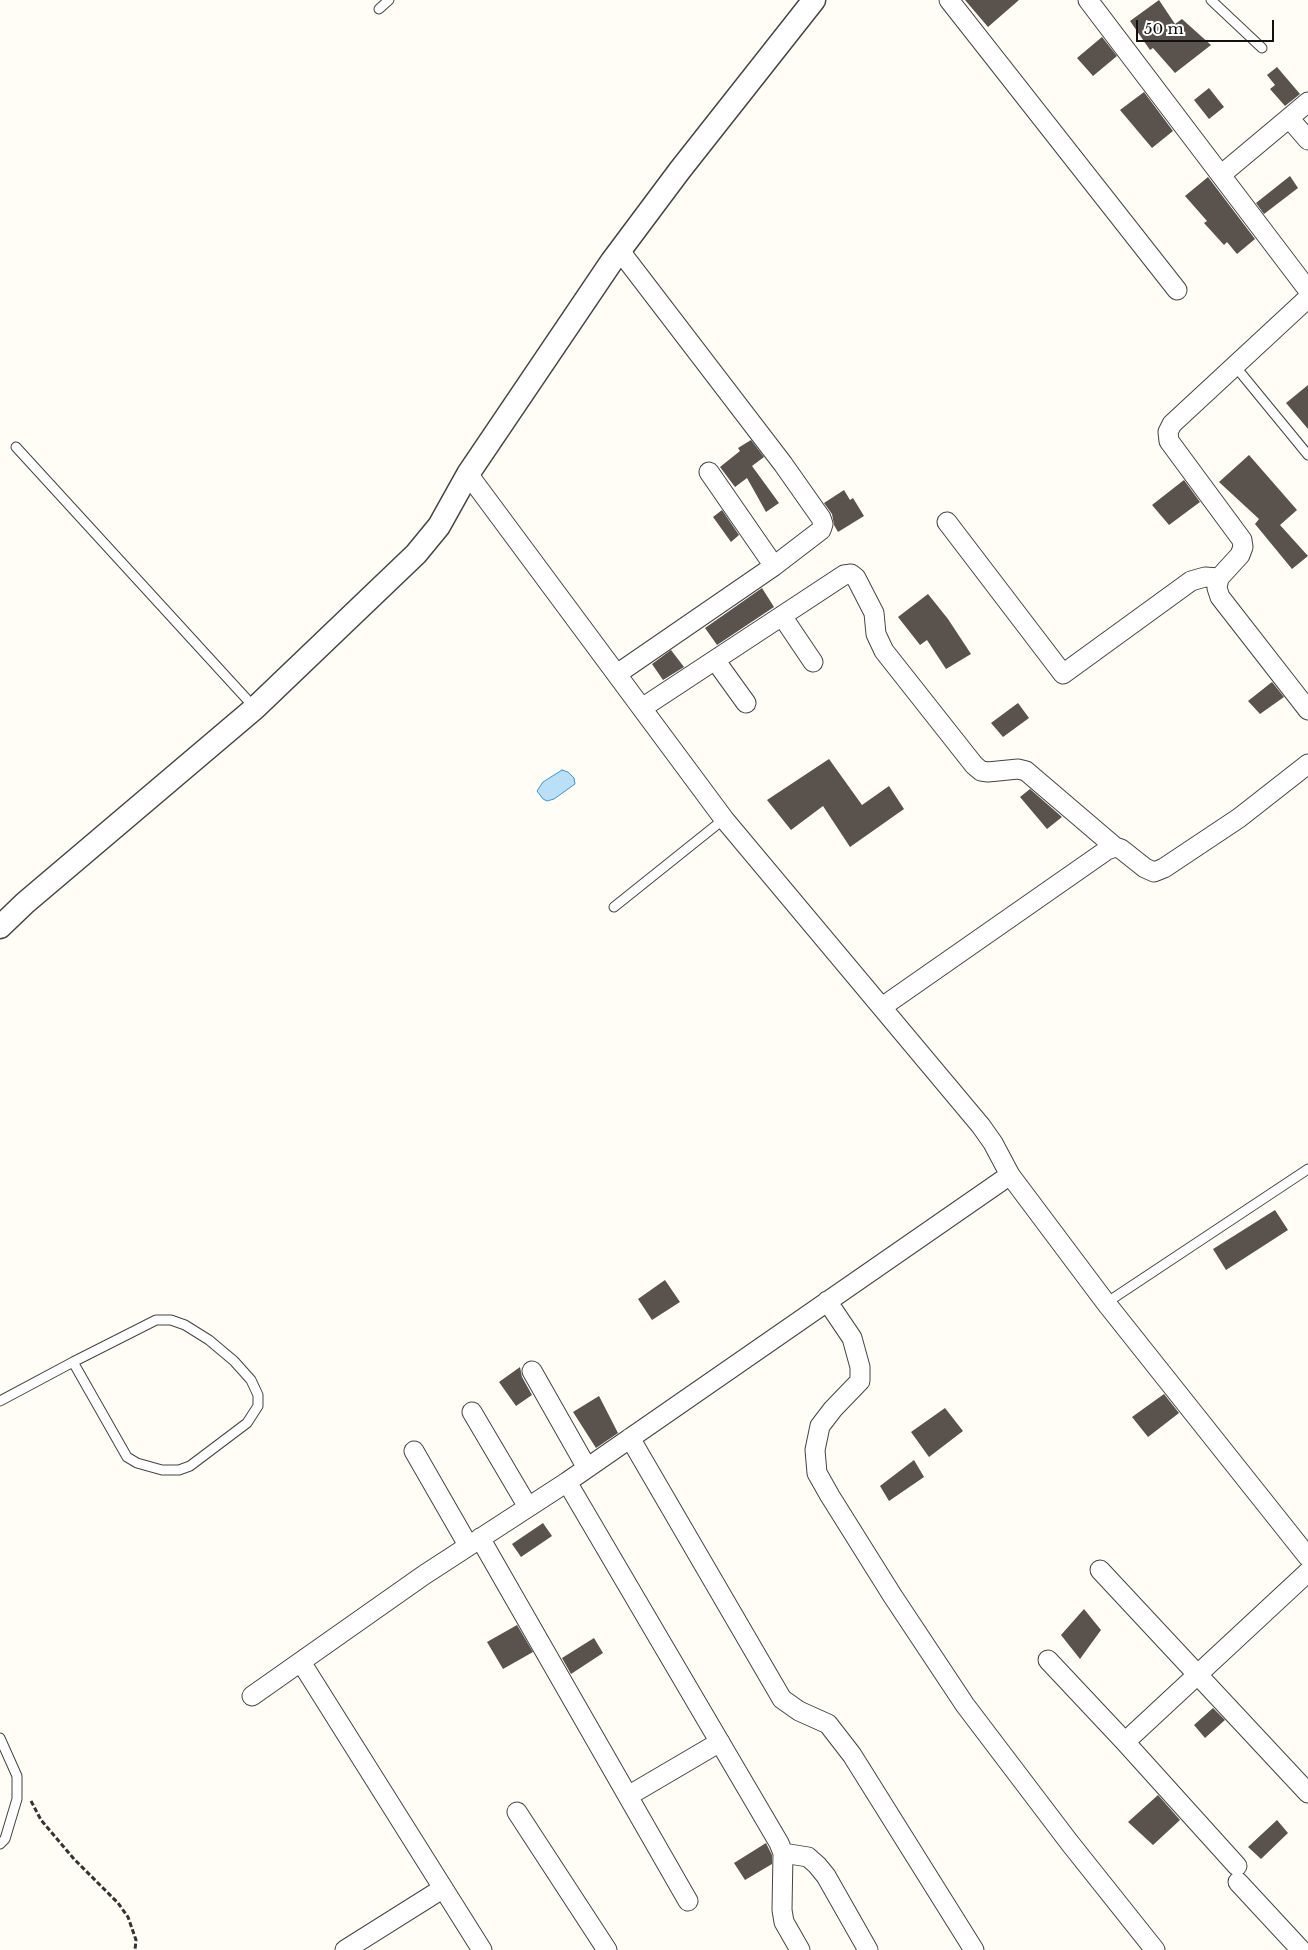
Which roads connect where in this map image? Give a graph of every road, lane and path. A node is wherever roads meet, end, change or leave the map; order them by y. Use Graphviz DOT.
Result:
graph roads {
  1 [pos="390,0"];
  2 [pos="814,0"];
  3 [pos="949,0"];
  4 [pos="1088,0"];
  5 [pos="1212,0"];
  6 [pos="379,9"];
  7 [pos="1262,48"];
  8 [pos="1308,102"];
  9 [pos="1289,118"];
  10 [pos="1308,140"];
  11 [pos="1222,174"];
  12 [pos="620,251"];
  13 [pos="1177,290"];
  14 [pos="1308,290"];
  15 [pos="1308,298"];
  16 [pos="1235,366"];
  17 [pos="16,447"];
  18 [pos="1308,455"];
  19 [pos="709,472"];
  20 [pos="468,474"];
  21 [pos="947,522"];
  22 [pos="774,566"];
  23 [pos="1219,578"];
  24 [pos="782,616"];
  25 [pos="715,660"];
  26 [pos="813,662"];
  27 [pos="617,674"];
  28 [pos="746,703"];
  29 [pos="255,708"];
  30 [pos="642,708"];
  31 [pos="1308,710"];
  32 [pos="1308,764"];
  33 [pos="724,819"];
  34 [pos="1115,847"];
  35 [pos="614,907"];
  36 [pos="0,927"];
  37 [pos="882,1007"];
  38 [pos="1308,1169"];
  39 [pos="1010,1175"];
  40 [pos="827,1301"];
  41 [pos="1106,1303"];
  42 [pos="73,1362"];
  43 [pos="532,1371"];
  44 [pos="0,1401"];
  45 [pos="472,1412"];
  46 [pos="630,1438"];
  47 [pos="414,1452"];
  48 [pos="586,1468"];
  49 [pos="567,1482"];
  50 [pos="528,1507"];
  51 [pos="474,1541"];
  52 [pos="1308,1557"];
  53 [pos="1100,1570"];
  54 [pos="1308,1572"];
  55 [pos="1048,1660"];
  56 [pos="301,1662"];
  57 [pos="1197,1675"];
  58 [pos="252,1696"];
  59 [pos="0,1738"];
  60 [pos="720,1742"];
  61 [pos="1125,1742"];
  62 [pos="17,1776"];
  63 [pos="1308,1793"];
  64 [pos="628,1796"];
  65 [pos="517,1812"];
  66 [pos="0,1844"];
  67 [pos="783,1853"];
  68 [pos="442,1889"];
  69 [pos="688,1901"];
  70 [pos="1308,1947"];
  71 [pos="135,1950"];
  72 [pos="345,1950"];
  73 [pos="482,1950"];
  74 [pos="607,1950"];
  75 [pos="800,1950"];
  76 [pos="868,1950"];
  77 [pos="974,1950"];
  78 [pos="1155,1950"];
  79 [pos="1301,1950"];
  80 [pos="1305,1950"];
  1 -- 6 [label="lane"];
  2 -- 12 [label="street"];
  3 -- 13 [label="street"];
  4 -- 11 [label="street"];
  5 -- 7 [label="lane"];
  8 -- 9 [label="street"];
  9 -- 10 [label="street"];
  9 -- 11 [label="street"];
  11 -- 14 [label="street"];
  12 -- 20 [label="street"];
  12 -- 22 [label="street"];
  15 -- 16 [label="street"];
  16 -- 18 [label="lane"];
  16 -- 23 [label="street"];
  17 -- 29 [label="lane"];
  19 -- 22 [label="street"];
  20 -- 27 [label="street"];
  20 -- 29 [label="street"];
  21 -- 23 [label="street"];
  22 -- 27 [label="street"];
  23 -- 31 [label="street"];
  24 -- 25 [label="street"];
  24 -- 26 [label="street"];
  24 -- 34 [label="street"];
  25 -- 28 [label="street"];
  25 -- 30 [label="street"];
  27 -- 30 [label="street"];
  29 -- 36 [label="street"];
  30 -- 33 [label="street"];
  32 -- 34 [label="street"];
  33 -- 35 [label="lane"];
  33 -- 37 [label="street"];
  34 -- 37 [label="street"];
  37 -- 39 [label="street"];
  38 -- 41 [label="lane"];
  39 -- 40 [label="street"];
  39 -- 41 [label="street"];
  40 -- 46 [label="street"];
  40 -- 78 [label="street"];
  41 -- 52 [label="street"];
  42 -- 42 [label="lane"];
  42 -- 44 [label="lane"];
  43 -- 48 [label="street"];
  45 -- 50 [label="street"];
  46 -- 48 [label="street"];
  46 -- 77 [label="street"];
  47 -- 51 [label="street"];
  48 -- 49 [label="street"];
  49 -- 50 [label="street"];
  49 -- 60 [label="street"];
  50 -- 51 [label="street"];
  51 -- 56 [label="street"];
  51 -- 64 [label="street"];
  53 -- 57 [label="street"];
  54 -- 57 [label="street"];
  55 -- 61 [label="street"];
  56 -- 58 [label="street"];
  56 -- 68 [label="street"];
  57 -- 61 [label="street"];
  57 -- 63 [label="street"];
  59 -- 62 [label="lane"];
  60 -- 64 [label="street"];
  60 -- 67 [label="street"];
  61 -- 79 [label="street"];
  62 -- 66 [label="lane"];
  62 -- 71 [label="path"];
  64 -- 69 [label="street"];
  65 -- 74 [label="street"];
  67 -- 75 [label="street"];
  67 -- 76 [label="street"];
  68 -- 72 [label="street"];
  68 -- 73 [label="street"];
  70 -- 80 [label="street"];
}
